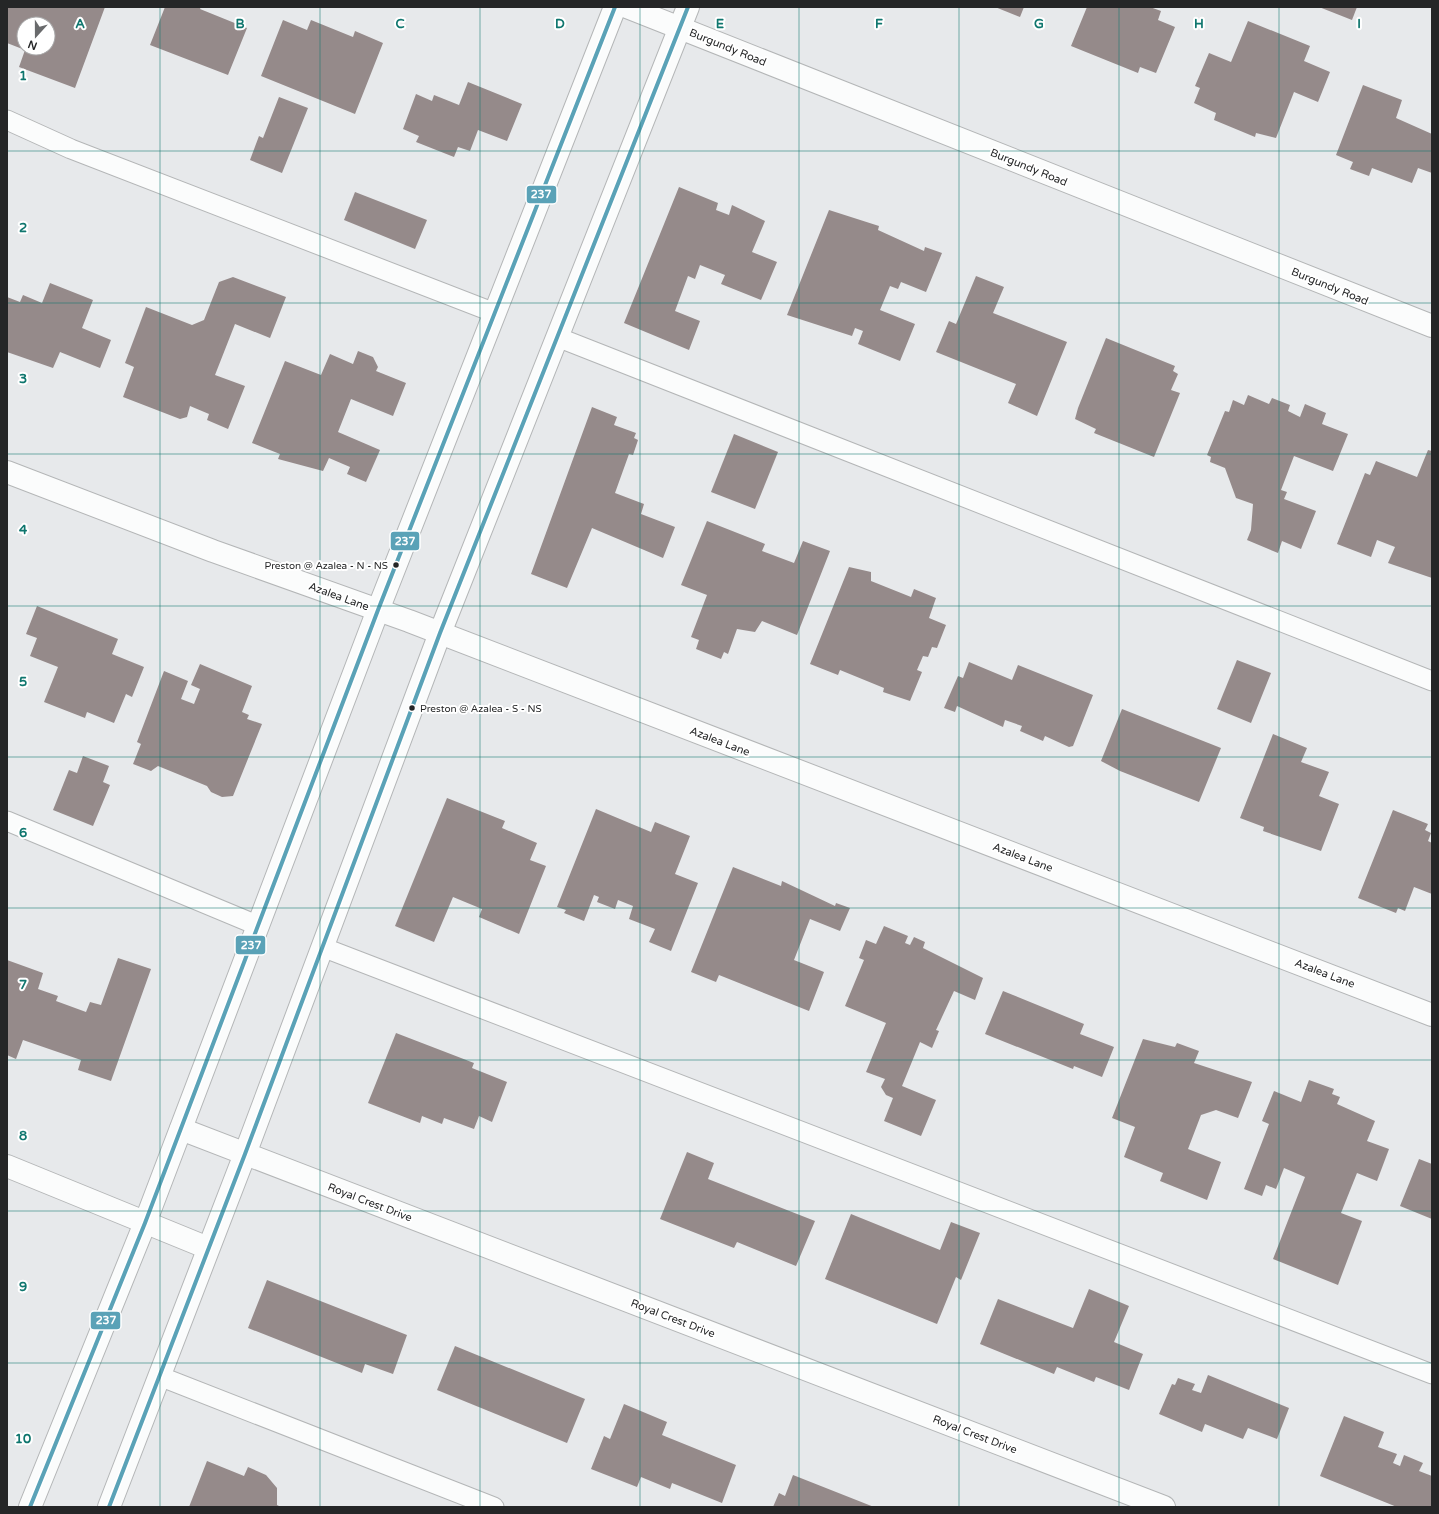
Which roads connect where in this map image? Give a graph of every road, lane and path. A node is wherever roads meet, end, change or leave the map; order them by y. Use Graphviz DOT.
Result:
graph roads {
  1 [pos="615,7"];
  2 [pos="627,7"];
  3 [pos="688,7"];
  4 [pos="680,28"];
  5 [pos="7,120"];
  6 [pos="495,313"];
  7 [pos="1432,326"];
  8 [pos="557,337"];
  9 [pos="7,472"];
  10 [pos="378,610"];
  11 [pos="440,633"];
  12 [pos="1432,681"];
  13 [pos="7,821"];
  14 [pos="259,926"];
  15 [pos="322,947"];
  16 [pos="1432,1015"];
  17 [pos="181,1130"];
  18 [pos="245,1154"];
  19 [pos="7,1166"];
  20 [pos="145,1223"];
  21 [pos="208,1248"];
  22 [pos="1432,1374"];
  23 [pos="159,1376"];
  24 [pos="30,1507"];
  25 [pos="109,1507"];
  26 [pos="494,1507"];
  27 [pos="1164,1507"];
  1 -- 6 [label="street"];
  2 -- 4 [label="street, Burgundy Road"];
  3 -- 4 [label="street"];
  4 -- 7 [label="street, Burgundy Road"];
  4 -- 8 [label="street"];
  5 -- 6 [label="lane"];
  6 -- 10 [label="street"];
  8 -- 11 [label="street"];
  8 -- 12 [label="lane"];
  9 -- 10 [label="street, Azalea Lane"];
  10 -- 11 [label="street, Azalea Lane"];
  10 -- 14 [label="street"];
  11 -- 15 [label="street"];
  11 -- 16 [label="street, Azalea Lane"];
  13 -- 14 [label="lane"];
  14 -- 17 [label="street"];
  15 -- 18 [label="street"];
  15 -- 22 [label="lane"];
  17 -- 18 [label="street, Royal Crest Drive"];
  17 -- 20 [label="street"];
  18 -- 21 [label="street"];
  18 -- 27 [label="street, Royal Crest Drive"];
  19 -- 20 [label="street"];
  20 -- 21 [label="street"];
  20 -- 24 [label="street"];
  21 -- 23 [label="street"];
  23 -- 25 [label="street"];
  23 -- 26 [label="lane"];
}
